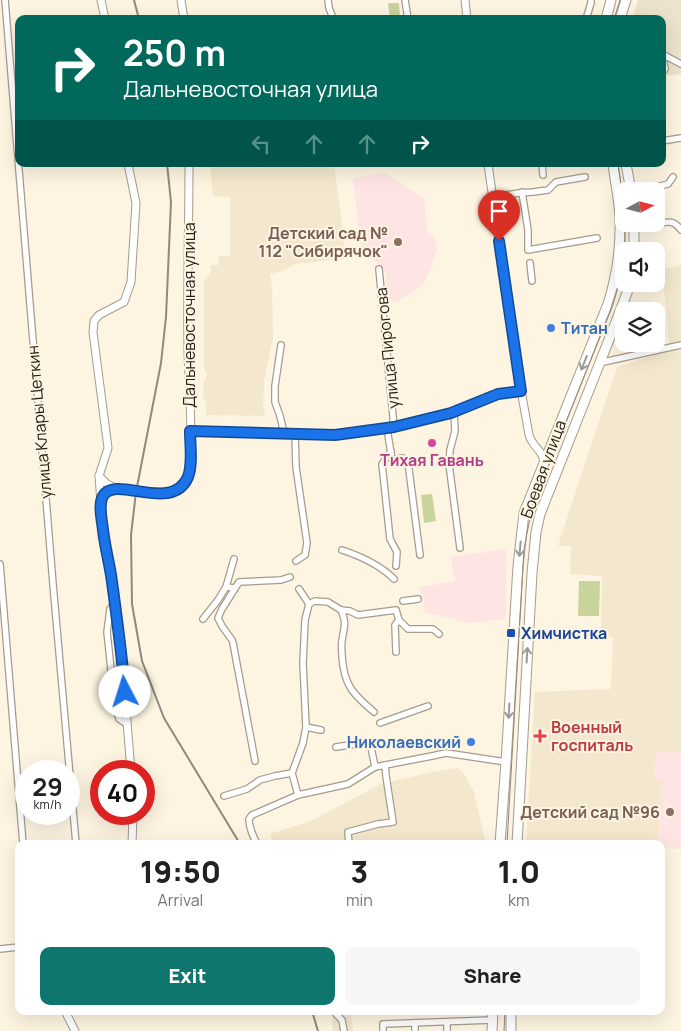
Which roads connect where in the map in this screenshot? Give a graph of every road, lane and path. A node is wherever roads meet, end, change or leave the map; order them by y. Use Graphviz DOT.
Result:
graph roads {
  1 [pos="5,0"];
  2 [pos="101,0"];
  3 [pos="181,0"];
  4 [pos="328,0"];
  5 [pos="405,0"];
  6 [pos="465,0"];
  7 [pos="590,0"];
  8 [pos="611,0"];
  9 [pos="626,0"];
  10 [pos="105,15"];
  11 [pos="183,15"];
  12 [pos="332,15"];
  13 [pos="407,15"];
  14 [pos="467,15"];
  15 [pos="587,15"];
  16 [pos="607,15"];
  17 [pos="621,15"];
  18 [pos="666,55"];
  19 [pos="681,64"];
  20 [pos="15,123"];
  21 [pos="681,138"];
  22 [pos="666,140"];
  23 [pos="19,167"];
  24 [pos="129,167"];
  25 [pos="189,167"];
  26 [pos="488,167"];
  27 [pos="542,167"];
  28 [pos="613,167"];
  29 [pos="627,167"];
  30 [pos="543,175"];
  31 [pos="585,177"];
  32 [pos="673,177"];
  33 [pos="629,182"];
  34 [pos="665,185"];
  35 [pos="522,192"];
  36 [pos="493,197"];
  37 [pos="665,223"];
  38 [pos="681,230"];
  39 [pos="597,238"];
  40 [pos="530,263"];
  41 [pos="379,269"];
  42 [pos="532,281"];
  43 [pos="627,292"];
  44 [pos="281,344"];
  45 [pos="681,345"];
  46 [pos="599,363"];
  47 [pos="521,391"];
  48 [pos="454,412"];
  49 [pos="391,428"];
  50 [pos="190,431"];
  51 [pos="284,433"];
  52 [pos="295,433"];
  53 [pos="529,435"];
  54 [pos="552,443"];
  55 [pos="391,451"];
  56 [pos="544,462"];
  57 [pos="99,476"];
  58 [pos="116,488"];
  59 [pos="100,503"];
  60 [pos="460,548"];
  61 [pos="342,550"];
  62 [pos="420,554"];
  63 [pos="234,559"];
  64 [pos="296,560"];
  65 [pos="0,564"];
  66 [pos="396,566"];
  67 [pos="290,576"];
  68 [pos="394,579"];
  69 [pos="226,587"];
  70 [pos="235,588"];
  71 [pos="298,589"];
  72 [pos="418,599"];
  73 [pos="403,601"];
  74 [pos="115,602"];
  75 [pos="309,604"];
  76 [pos="341,610"];
  77 [pos="203,619"];
  78 [pos="399,620"];
  79 [pos="439,634"];
  80 [pos="396,652"];
  81 [pos="428,706"];
  82 [pos="374,712"];
  83 [pos="380,723"];
  84 [pos="127,724"];
  85 [pos="306,727"];
  86 [pos="321,730"];
  87 [pos="336,747"];
  88 [pos="129,760"];
  89 [pos="255,761"];
  90 [pos="506,762"];
  91 [pos="520,764"];
  92 [pos="385,765"];
  93 [pos="375,767"];
  94 [pos="292,773"];
  95 [pos="298,795"];
  96 [pos="224,796"];
  97 [pos="133,825"];
  98 [pos="23,840"];
  99 [pos="76,840"];
  100 [pos="132,840"];
  101 [pos="255,840"];
  102 [pos="349,840"];
  103 [pos="500,840"];
  104 [pos="517,840"];
  105 [pos="15,947"];
  106 [pos="0,949"];
  107 [pos="67,1015"];
  108 [pos="338,1015"];
  109 [pos="511,1015"];
  110 [pos="492,1016"];
  111 [pos="447,1022"];
  112 [pos="415,1023"];
  113 [pos="74,1030"];
  114 [pos="344,1031"];
  115 [pos="383,1031"];
  116 [pos="415,1031"];
  117 [pos="447,1031"];
  118 [pos="492,1031"];
  119 [pos="511,1031"];
  1 -- 20 [label="street, улица Клары Цеткин"];
  2 -- 10 [label="street"];
  3 -- 11 [label="street"];
  4 -- 12 [label="street"];
  5 -- 13 [label="street"];
  6 -- 14 [label="street"];
  7 -- 15 [label="street"];
  8 -- 16 [label="main road"];
  9 -- 17 [label="main road"];
  18 -- 19 [label="street"];
  21 -- 22 [label="street"];
  23 -- 99 [label="street, улица Клары Цеткин"];
  24 -- 57 [label="street"];
  25 -- 50 [label="street, Дальневосточная улица"];
  26 -- 36 [label="street"];
  27 -- 30 [label="street"];
  28 -- 54 [label="main road, Боевая улица, one-way"];
  29 -- 33 [label="main road"];
  31 -- 35 [label="street"];
  32 -- 34 [label="street"];
  35 -- 36 [label="street"];
  35 -- 39 [label="street"];
  36 -- 47 [label="street"];
  37 -- 38 [label="street"];
  40 -- 42 [label="street"];
  41 -- 49 [label="street, улица Пирогова"];
  43 -- 46 [label="main road, Боевая улица"];
  44 -- 51 [label="street"];
  45 -- 46 [label="street"];
  91 -- 46 [label="main road, Боевая улица, one-way"];
  47 -- 48 [label="street"];
  47 -- 53 [label="street"];
  48 -- 49 [label="street"];
  48 -- 60 [label="street"];
  49 -- 52 [label="street"];
  49 -- 55 [label="street, улица Пирогова"];
  50 -- 51 [label="street"];
  50 -- 58 [label="street, Дальневосточная улица"];
  51 -- 52 [label="street"];
  52 -- 64 [label="street"];
  53 -- 54 [label="street"];
  53 -- 56 [label="street"];
  54 -- 56 [label="main road, Боевая улица"];
  55 -- 62 [label="street"];
  55 -- 66 [label="street"];
  56 -- 90 [label="main road, Боевая улица, one-way"];
  57 -- 58 [label="street, Дальневосточная улица"];
  57 -- 59 [label="street"];
  58 -- 59 [label="street"];
  59 -- 74 [label="street"];
  61 -- 68 [label="street"];
  63 -- 69 [label="street"];
  65 -- 98 [label="street"];
  67 -- 70 [label="street"];
  69 -- 70 [label="street"];
  69 -- 77 [label="street"];
  70 -- 89 [label="street"];
  71 -- 75 [label="street"];
  72 -- 73 [label="street"];
  74 -- 84 [label="street"];
  74 -- 84 [label="street"];
  75 -- 76 [label="street"];
  75 -- 85 [label="street"];
  76 -- 78 [label="street"];
  76 -- 82 [label="street"];
  78 -- 79 [label="street"];
  78 -- 80 [label="street"];
  81 -- 83 [label="street"];
  84 -- 88 [label="street"];
  85 -- 86 [label="street"];
  85 -- 94 [label="street"];
  87 -- 93 [label="street"];
  90 -- 91 [label="main road"];
  90 -- 92 [label="street"];
  90 -- 103 [label="main road, Боевая улица"];
  91 -- 104 [label="main road, Боевая улица"];
  92 -- 93 [label="street"];
  92 -- 102 [label="street"];
  93 -- 95 [label="street"];
  94 -- 95 [label="street"];
  94 -- 96 [label="street"];
  95 -- 101 [label="street"];
  97 -- 100 [label="street"];
  105 -- 106 [label="street"];
  107 -- 113 [label="street"];
  108 -- 114 [label="street"];
  109 -- 119 [label="main road"];
  110 -- 111 [label="street"];
  110 -- 118 [label="main road"];
  111 -- 112 [label="street"];
  111 -- 117 [label="street"];
  112 -- 115 [label="street"];
  112 -- 116 [label="street"];
}
